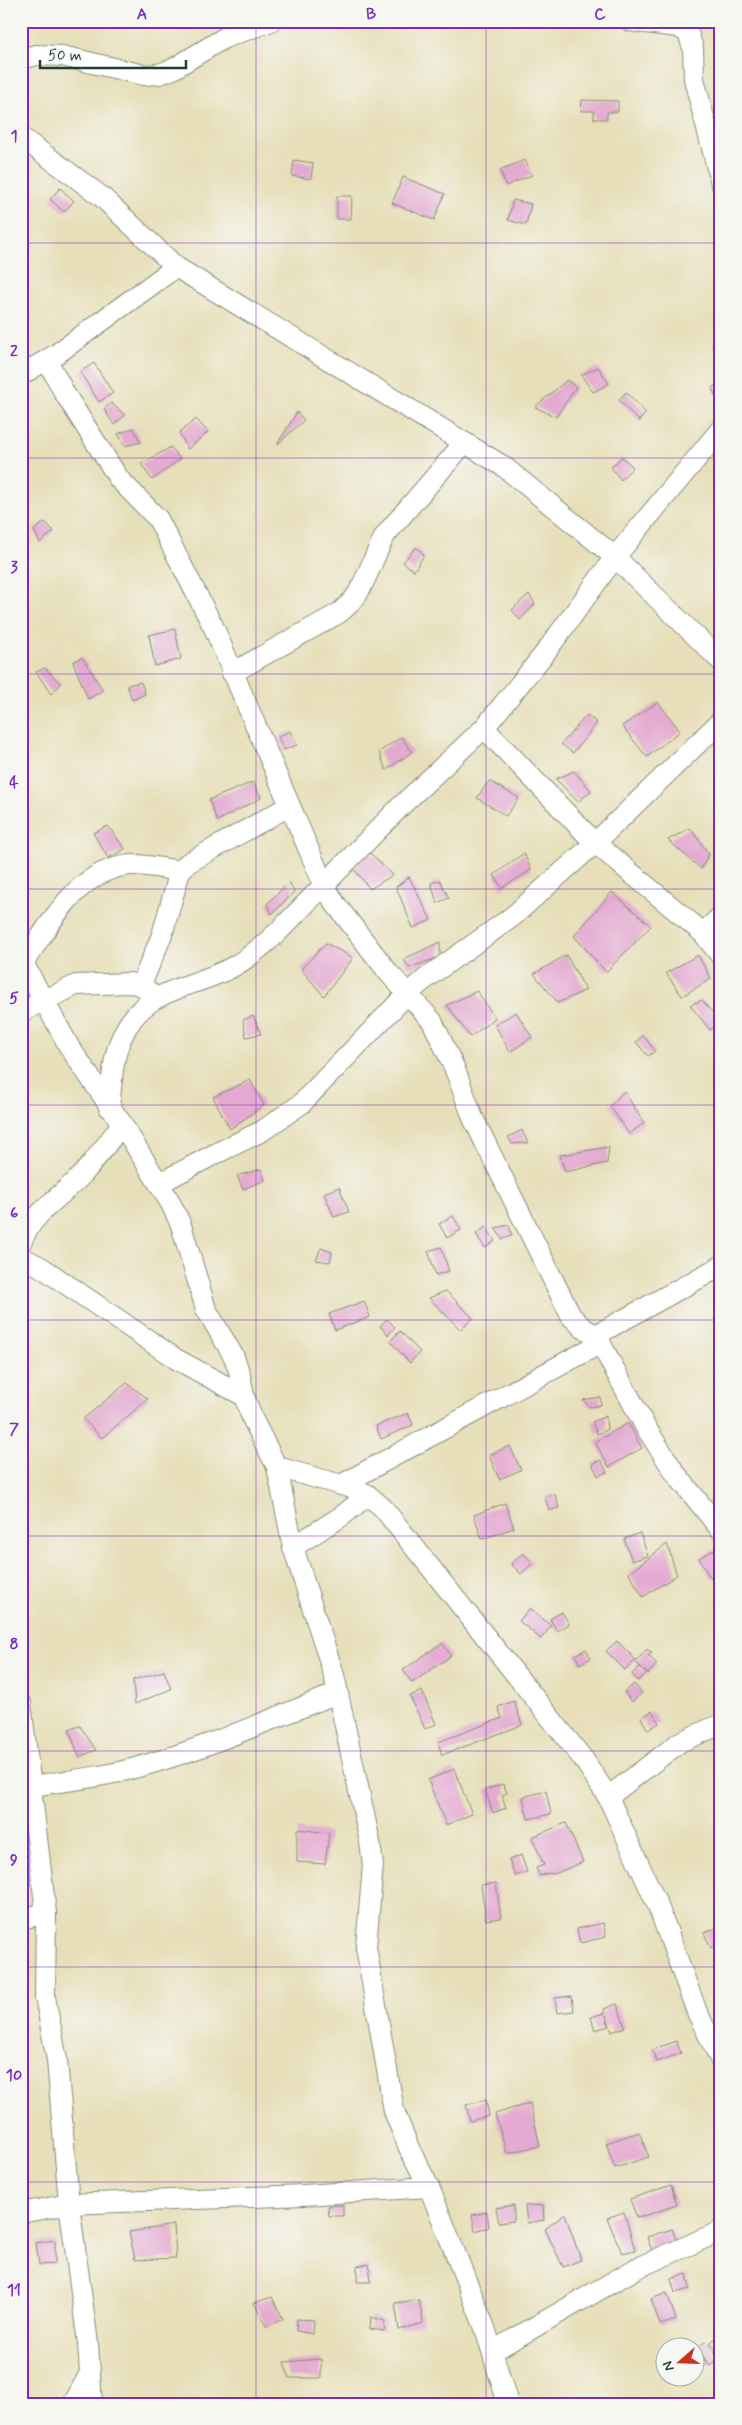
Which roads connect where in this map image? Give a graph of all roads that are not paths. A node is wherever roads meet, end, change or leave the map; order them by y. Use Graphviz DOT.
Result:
graph roads {
  1 [pos="271,21"];
  2 [pos="630,21"];
  3 [pos="226,30"];
  4 [pos="21,59"];
  5 [pos="21,136"];
  6 [pos="721,183"];
  7 [pos="176,267"];
  8 [pos="47,360"];
  9 [pos="21,374"];
  10 [pos="721,429"];
  11 [pos="464,443"];
  12 [pos="615,557"];
  13 [pos="721,661"];
  14 [pos="232,673"];
  15 [pos="721,721"];
  16 [pos="484,728"];
  17 [pos="288,806"];
  18 [pos="595,843"];
  19 [pos="180,870"];
  20 [pos="324,883"];
  21 [pos="721,916"];
  22 [pos="703,933"];
  23 [pos="721,956"];
  24 [pos="22,961"];
  25 [pos="148,991"];
  26 [pos="408,993"];
  27 [pos="44,1000"];
  28 [pos="21,1012"];
  29 [pos="109,1107"];
  30 [pos="122,1124"];
  31 [pos="160,1183"];
  32 [pos="21,1243"];
  33 [pos="21,1257"];
  34 [pos="721,1266"];
  35 [pos="598,1339"];
  36 [pos="244,1396"];
  37 [pos="277,1467"];
  38 [pos="341,1485"];
  39 [pos="368,1496"];
  40 [pos="721,1530"];
  41 [pos="293,1547"];
  42 [pos="338,1693"];
  43 [pos="21,1704"];
  44 [pos="721,1724"];
  45 [pos="30,1786"];
  46 [pos="608,1797"];
  47 [pos="46,1913"];
  48 [pos="21,1919"];
  49 [pos="721,2061"];
  50 [pos="429,2187"];
  51 [pos="69,2204"];
  52 [pos="21,2213"];
  53 [pos="721,2231"];
  54 [pos="493,2351"];
  55 [pos="89,2374"];
  56 [pos="73,2404"];
  57 [pos="92,2404"];
  58 [pos="508,2404"];
  1 -- 3 [label="street"];
  2 -- 6 [label="street"];
  3 -- 4 [label="street"];
  5 -- 7 [label="street"];
  7 -- 8 [label="street"];
  7 -- 11 [label="street"];
  8 -- 9 [label="street"];
  8 -- 14 [label="street"];
  10 -- 12 [label="street"];
  11 -- 12 [label="street"];
  11 -- 14 [label="street"];
  12 -- 13 [label="street"];
  12 -- 16 [label="street"];
  14 -- 17 [label="street"];
  15 -- 18 [label="street"];
  16 -- 18 [label="street"];
  16 -- 20 [label="street"];
  17 -- 19 [label="street"];
  17 -- 20 [label="street"];
  18 -- 22 [label="street"];
  18 -- 26 [label="street"];
  19 -- 24 [label="street"];
  19 -- 25 [label="street"];
  20 -- 25 [label="street"];
  20 -- 26 [label="street"];
  21 -- 22 [label="street"];
  22 -- 23 [label="street"];
  24 -- 27 [label="street"];
  25 -- 27 [label="street"];
  25 -- 29 [label="street"];
  26 -- 31 [label="street"];
  26 -- 35 [label="street"];
  27 -- 28 [label="street"];
  27 -- 29 [label="street"];
  29 -- 30 [label="street"];
  30 -- 31 [label="street"];
  30 -- 32 [label="street"];
  31 -- 36 [label="street"];
  33 -- 36 [label="street"];
  34 -- 35 [label="street"];
  35 -- 38 [label="street"];
  35 -- 40 [label="street"];
  36 -- 37 [label="street"];
  37 -- 38 [label="street"];
  37 -- 41 [label="street"];
  38 -- 39 [label="street"];
  39 -- 41 [label="street"];
  39 -- 46 [label="street"];
  41 -- 42 [label="street"];
  42 -- 45 [label="street"];
  42 -- 50 [label="street"];
  43 -- 45 [label="street"];
  44 -- 46 [label="street"];
  45 -- 47 [label="street"];
  46 -- 49 [label="street"];
  47 -- 48 [label="street"];
  47 -- 51 [label="street"];
  50 -- 51 [label="street"];
  50 -- 54 [label="street"];
  51 -- 52 [label="street"];
  51 -- 55 [label="street"];
  53 -- 54 [label="street"];
  54 -- 58 [label="street"];
  55 -- 56 [label="street"];
  55 -- 57 [label="street"];
}
